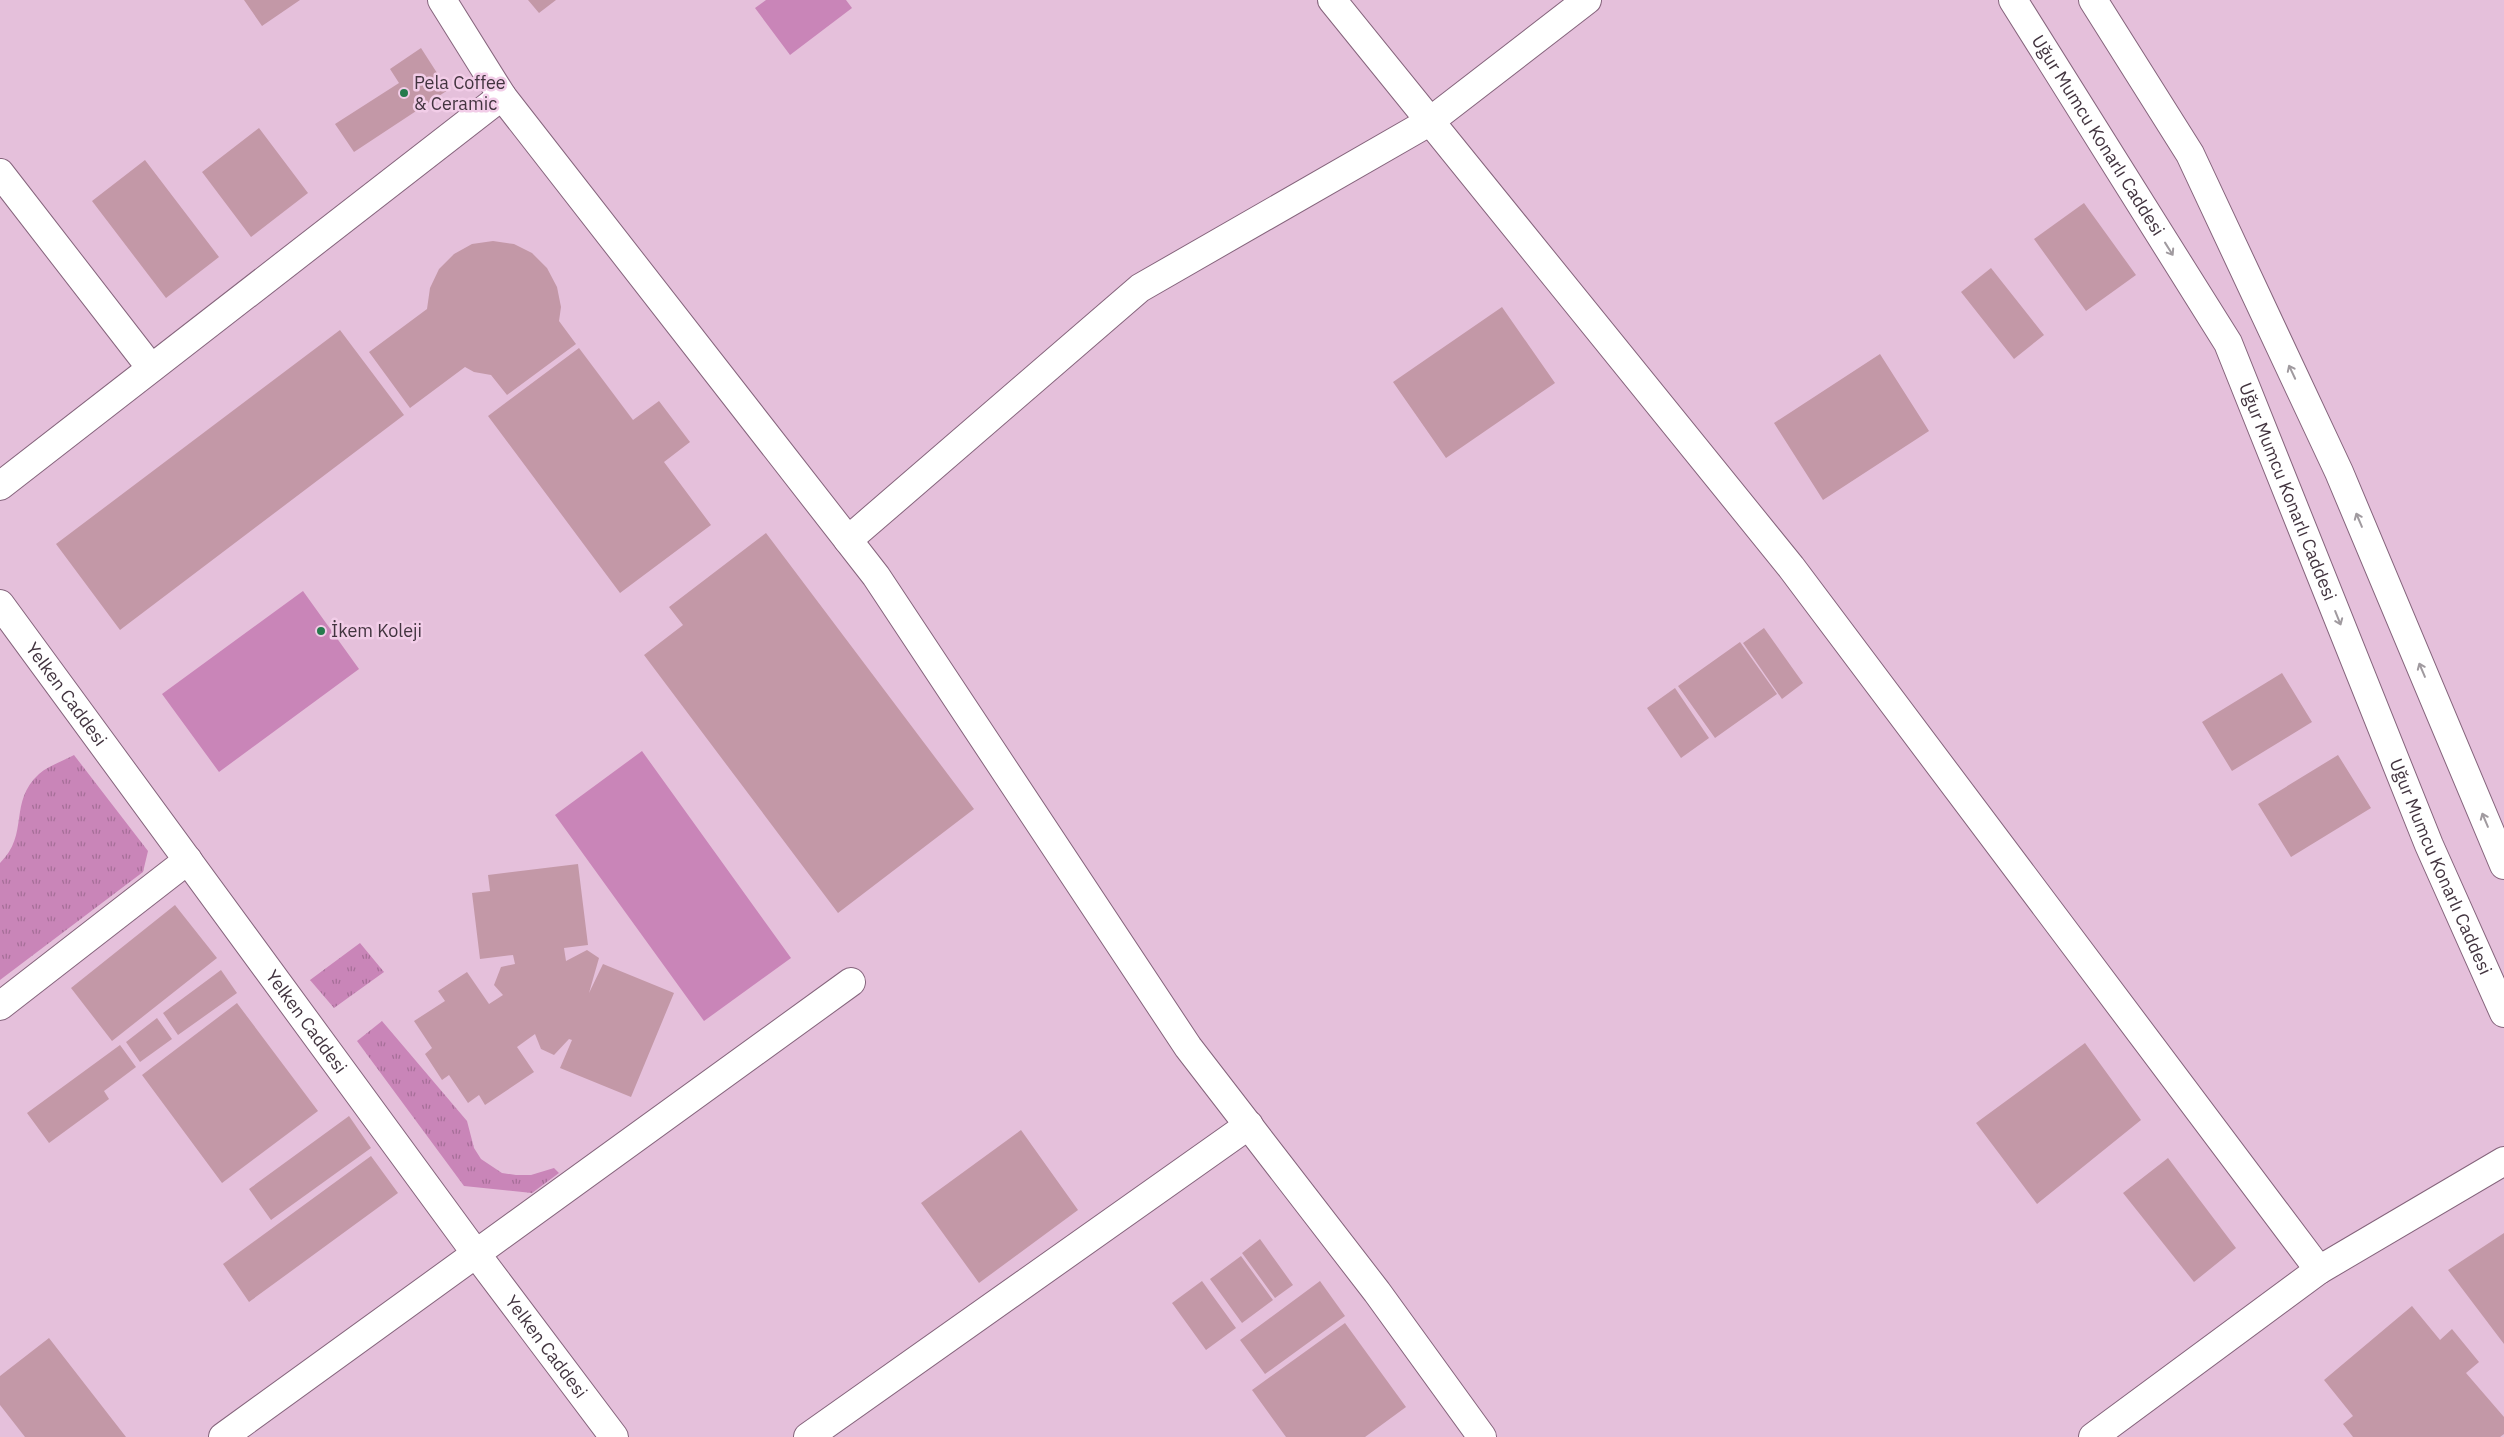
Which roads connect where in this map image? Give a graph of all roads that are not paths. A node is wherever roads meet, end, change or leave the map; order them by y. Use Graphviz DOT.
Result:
graph roads {
  1 [pos="442,0"];
  2 [pos="1332,0"];
  3 [pos="1587,0"];
  4 [pos="2013,0"];
  5 [pos="2093,0"];
  6 [pos="502,96"];
  7 [pos="1429,122"];
  8 [pos="0,173"];
  9 [pos="151,368"];
  10 [pos="0,486"];
  11 [pos="848,540"];
  12 [pos="0,604"];
  13 [pos="188,860"];
  14 [pos="2504,865"];
  15 [pos="851,982"];
  16 [pos="0,1006"];
  17 [pos="2504,1013"];
  18 [pos="1249,1126"];
  19 [pos="2504,1161"];
  20 [pos="476,1255"];
  21 [pos="2318,1270"];
  22 [pos="1469,1432"];
  23 [pos="223,1437"];
  24 [pos="614,1437"];
  25 [pos="808,1437"];
  26 [pos="2093,1437"];
  1 -- 6 [label="street"];
  2 -- 7 [label="street"];
  3 -- 7 [label="street"];
  4 -- 17 [label="street, Uğur Mumcu Konarlı Caddesi, one-way"];
  14 -- 5 [label="street, one-way"];
  6 -- 9 [label="street"];
  6 -- 11 [label="street"];
  7 -- 11 [label="street"];
  7 -- 21 [label="street"];
  8 -- 9 [label="street"];
  9 -- 10 [label="street"];
  11 -- 18 [label="street"];
  12 -- 13 [label="street, Yelken Caddesi"];
  13 -- 16 [label="street"];
  13 -- 20 [label="street, Yelken Caddesi"];
  15 -- 20 [label="street"];
  18 -- 22 [label="street"];
  18 -- 25 [label="street"];
  19 -- 21 [label="street"];
  20 -- 23 [label="street"];
  20 -- 24 [label="street, Yelken Caddesi"];
  21 -- 26 [label="street"];
}
